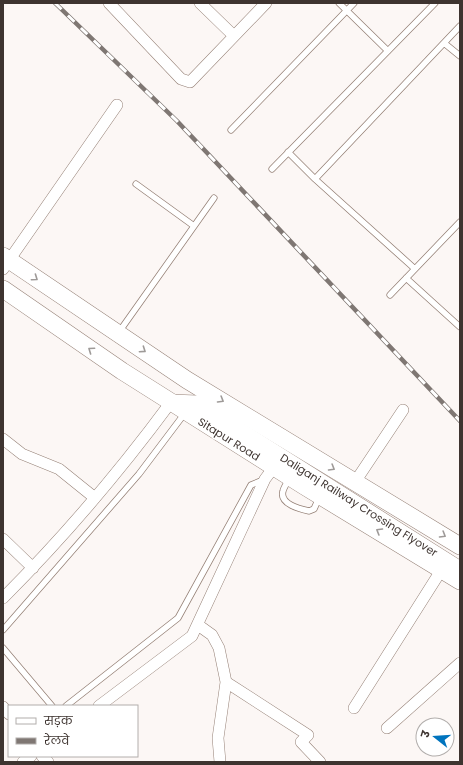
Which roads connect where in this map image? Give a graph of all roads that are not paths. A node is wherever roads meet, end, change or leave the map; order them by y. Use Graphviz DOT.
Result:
graph roads {
  1 [pos="109,3"];
  2 [pos="200,3"];
  3 [pos="266,3"];
  4 [pos="339,3"];
  5 [pos="354,3"];
  6 [pos="435,3"];
  7 [pos="347,10"];
  8 [pos="460,26"];
  9 [pos="234,36"];
  10 [pos="444,43"];
  11 [pos="388,51"];
  12 [pos="460,56"];
  13 [pos="117,105"];
  14 [pos="231,130"];
  15 [pos="288,152"];
  16 [pos="272,169"];
  17 [pos="315,179"];
  18 [pos="136,184"];
  19 [pos="214,198"];
  20 [pos="460,222"];
  21 [pos="194,226"];
  22 [pos="5,262"];
  23 [pos="415,268"];
  24 [pos="406,278"];
  25 [pos="3,289"];
  26 [pos="390,295"];
  27 [pos="460,327"];
  28 [pos="118,334"];
  29 [pos="188,380"];
  30 [pos="171,402"];
  31 [pos="192,407"];
  32 [pos="403,410"];
  33 [pos="3,439"];
  34 [pos="270,473"];
  35 [pos="290,477"];
  36 [pos="355,482"];
  37 [pos="320,496"];
  38 [pos="95,498"];
  39 [pos="3,539"];
  40 [pos="460,546"];
  41 [pos="33,568"];
  42 [pos="442,569"];
  43 [pos="460,569"];
  44 [pos="460,581"];
  45 [pos="3,598"];
  46 [pos="198,625"];
  47 [pos="3,630"];
  48 [pos="3,648"];
  49 [pos="460,663"];
  50 [pos="226,682"];
  51 [pos="51,705"];
  52 [pos="67,705"];
  53 [pos="100,705"];
  54 [pos="354,708"];
  55 [pos="387,728"];
  56 [pos="220,762"];
  57 [pos="320,762"];
  1 -- 9 [label="street"];
  2 -- 9 [label="street"];
  3 -- 9 [label="street"];
  4 -- 7 [label="lane"];
  5 -- 7 [label="lane"];
  6 -- 11 [label="lane"];
  7 -- 11 [label="lane"];
  7 -- 14 [label="lane"];
  8 -- 10 [label="lane"];
  10 -- 12 [label="lane"];
  10 -- 17 [label="lane"];
  11 -- 15 [label="lane"];
  13 -- 22 [label="street"];
  15 -- 16 [label="lane"];
  15 -- 17 [label="lane"];
  17 -- 23 [label="lane"];
  18 -- 21 [label="lane"];
  19 -- 21 [label="lane"];
  20 -- 23 [label="lane"];
  21 -- 28 [label="lane"];
  22 -- 28 [label="main road, one-way"];
  23 -- 24 [label="lane"];
  24 -- 26 [label="lane"];
  24 -- 27 [label="lane"];
  30 -- 25 [label="main road, Sitapur Road, one-way"];
  28 -- 29 [label="main road, one-way"];
  29 -- 31 [label="main road"];
  29 -- 36 [label="main road, one-way"];
  30 -- 31 [label="main road, Sitapur Road"];
  30 -- 38 [label="street"];
  31 -- 34 [label="main road, Sitapur Road"];
  31 -- 43 [label="main road, Daliganj Railway Crossing Flyover"];
  31 -- 47 [label="lane"];
  32 -- 36 [label="street"];
  33 -- 38 [label="street"];
  34 -- 35 [label="main road, Sitapur Road"];
  34 -- 46 [label="street"];
  34 -- 52 [label="lane"];
  35 -- 37 [label="main road, Sitapur Road"];
  35 -- 37 [label="lane"];
  36 -- 40 [label="main road, one-way"];
  42 -- 37 [label="main road, Sitapur Road, one-way"];
  38 -- 41 [label="street"];
  39 -- 41 [label="street"];
  41 -- 45 [label="street"];
  42 -- 44 [label="main road, Sitapur Road"];
  42 -- 54 [label="street"];
  46 -- 50 [label="street"];
  46 -- 53 [label="street"];
  48 -- 51 [label="lane"];
  49 -- 55 [label="street"];
  50 -- 56 [label="street"];
  50 -- 57 [label="street"];
}
